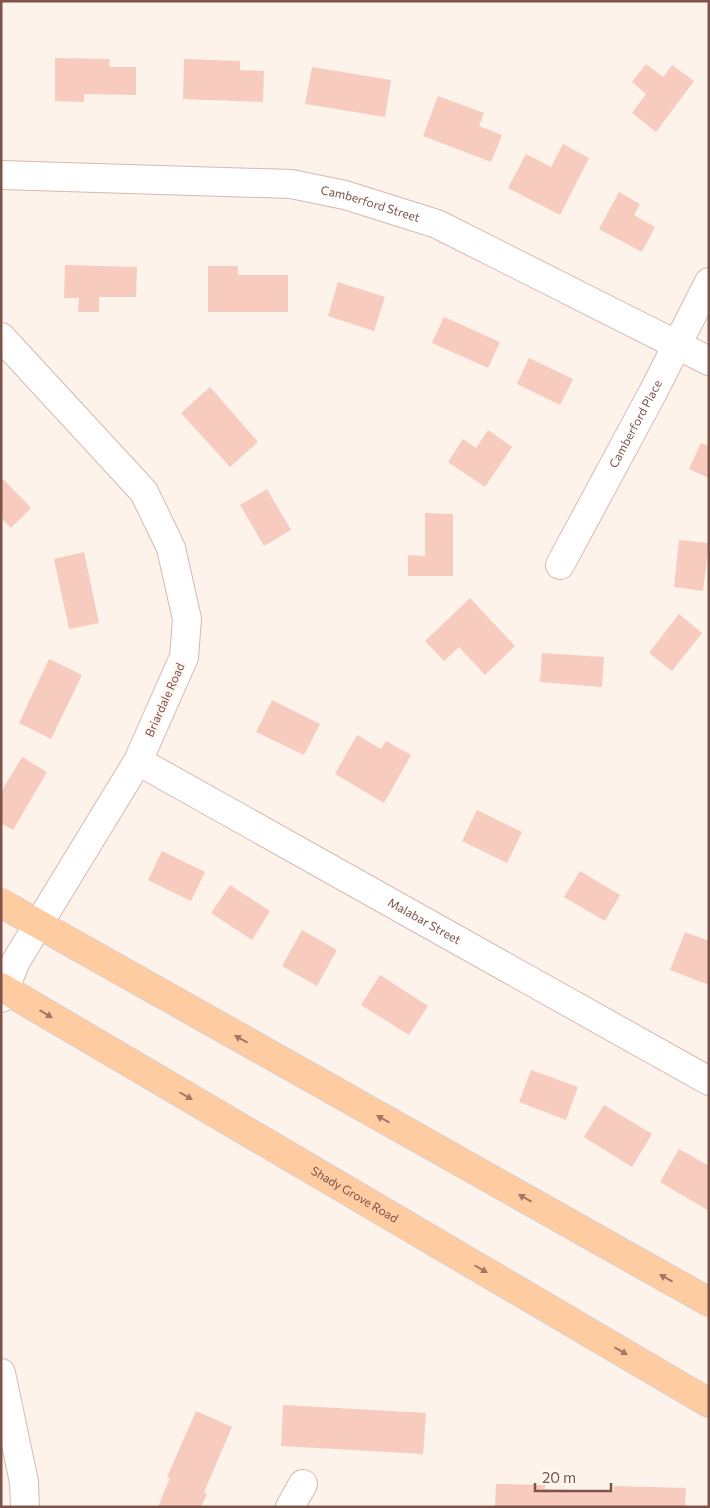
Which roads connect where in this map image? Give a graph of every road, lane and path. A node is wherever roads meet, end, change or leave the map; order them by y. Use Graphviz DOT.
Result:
graph roads {
  1 [pos="1,175"];
  2 [pos="709,282"];
  3 [pos="1,337"];
  4 [pos="677,344"];
  5 [pos="709,361"];
  6 [pos="560,565"];
  7 [pos="138,761"];
  8 [pos="1,903"];
  9 [pos="39,925"];
  10 [pos="2,991"];
  11 [pos="709,1081"];
  12 [pos="709,1302"];
  13 [pos="1,1373"];
  14 [pos="709,1403"];
  15 [pos="25,1507"];
  1 -- 4 [label="street, Camberford Street"];
  2 -- 4 [label="street, Camberford Place"];
  3 -- 7 [label="street, Briardale Road"];
  4 -- 5 [label="street, Camberford Street"];
  4 -- 6 [label="street, Camberford Place"];
  7 -- 9 [label="street, Briardale Road"];
  7 -- 11 [label="street, Malabar Street"];
  8 -- 9 [label="main road"];
  9 -- 10 [label="street, Briardale Road"];
  12 -- 9 [label="main road, one-way"];
  10 -- 14 [label="main road, Shady Grove Road, one-way"];
  13 -- 15 [label="street"];
}
